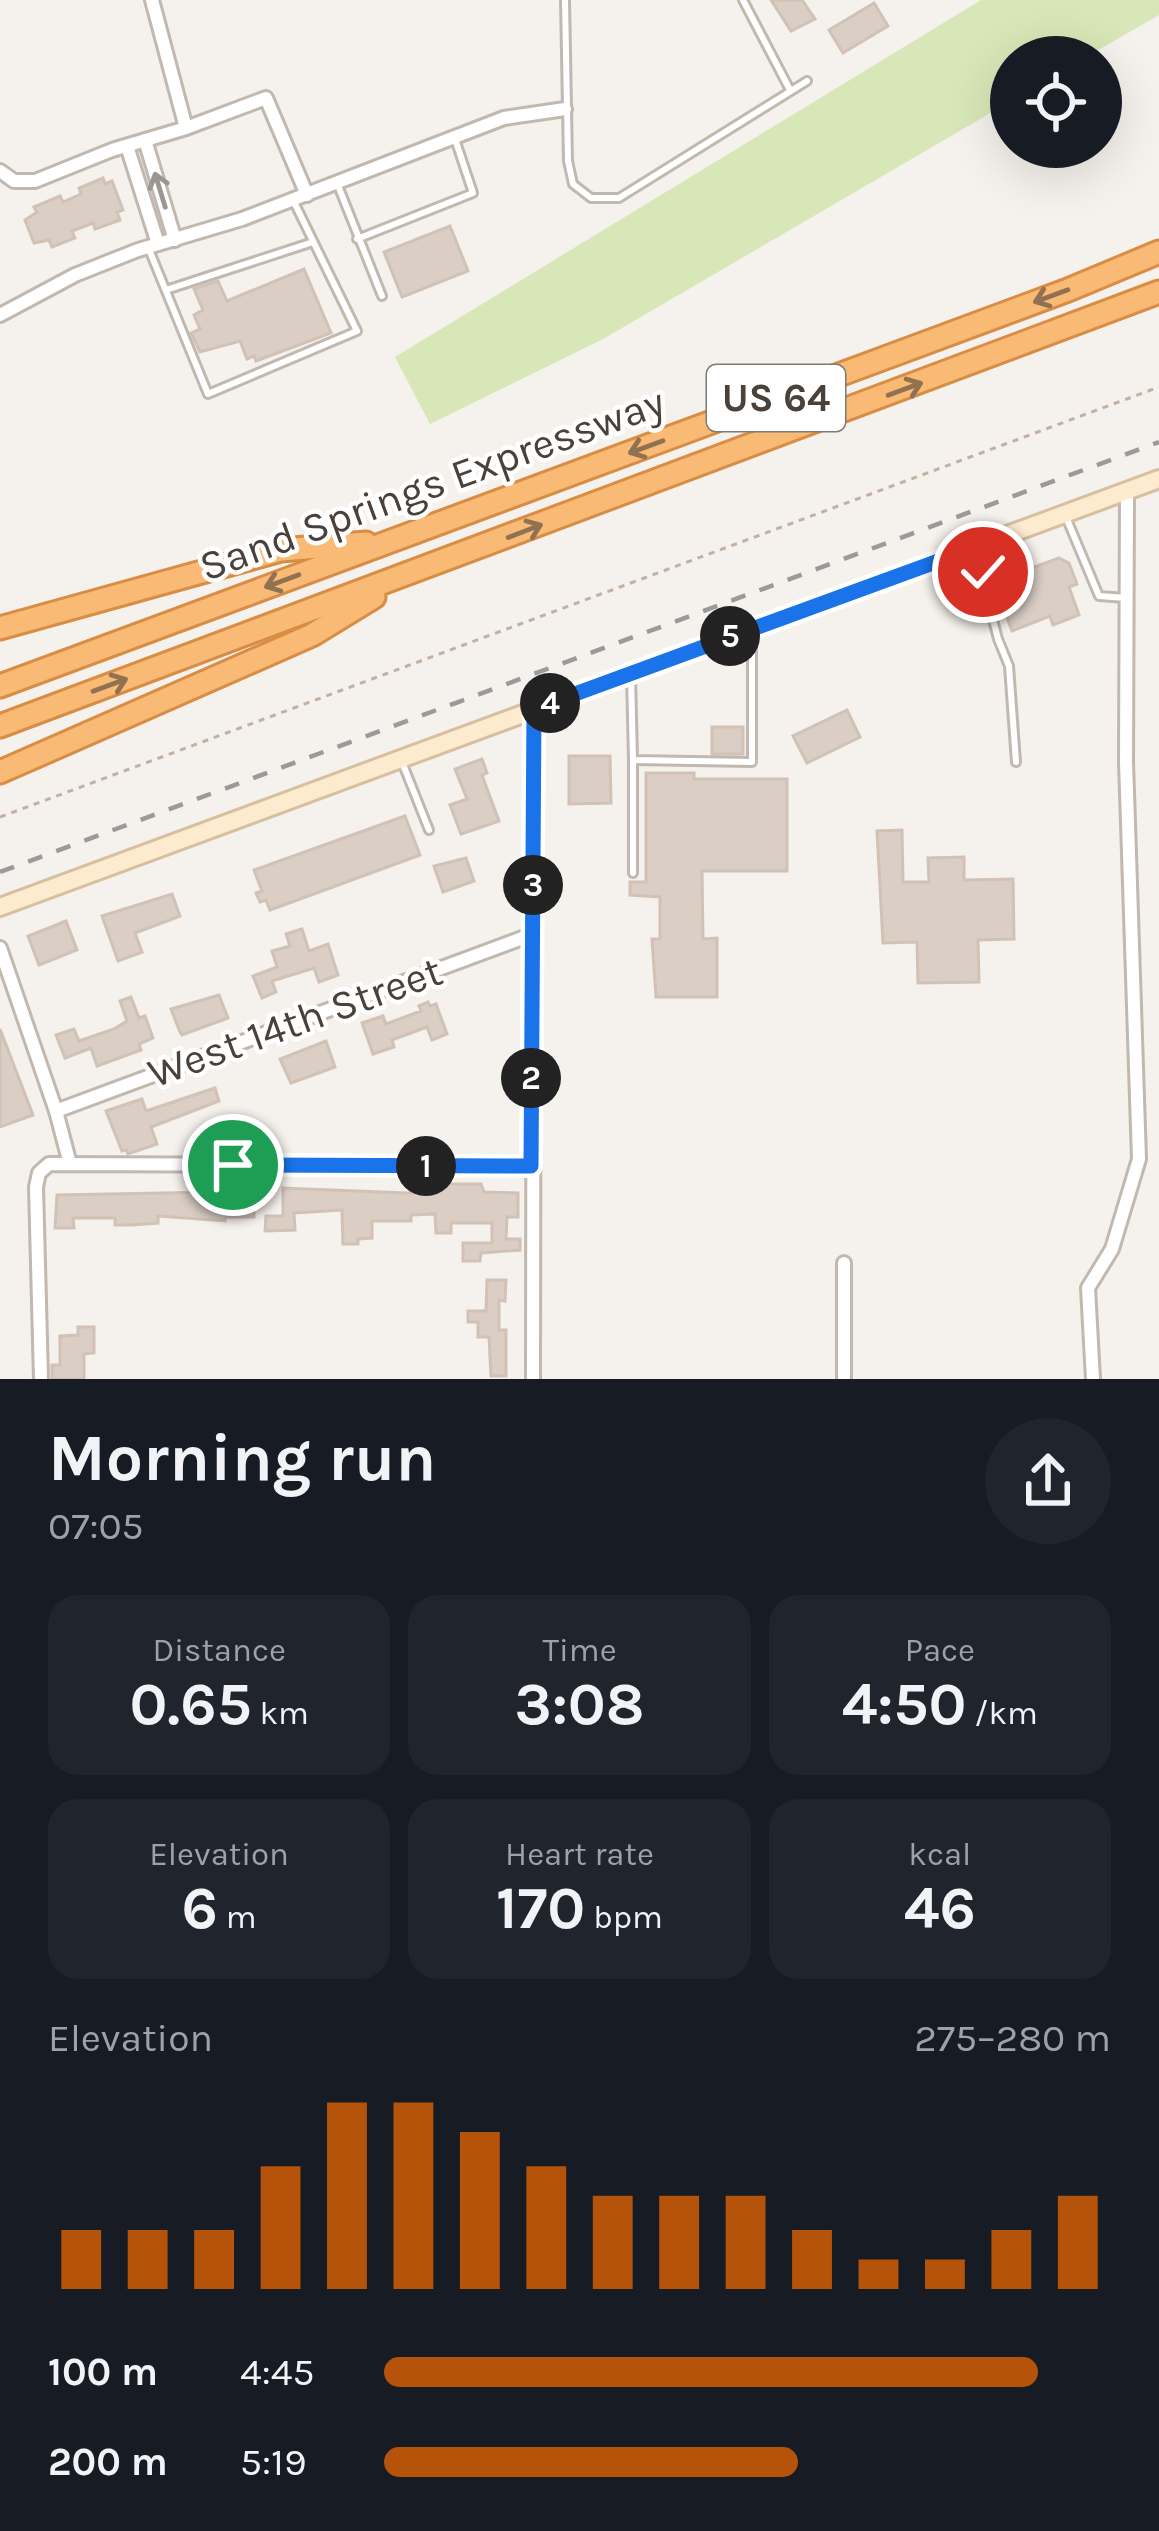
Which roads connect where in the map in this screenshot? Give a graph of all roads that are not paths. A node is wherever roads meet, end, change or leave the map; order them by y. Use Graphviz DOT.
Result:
graph roads {
  1 [pos="152,0"];
  2 [pos="565,0"];
  3 [pos="743,0"];
  4 [pos="807,81"];
  5 [pos="790,90"];
  6 [pos="565,109"];
  7 [pos="187,128"];
  8 [pos="455,139"];
  9 [pos="145,140"];
  10 [pos="127,146"];
  11 [pos="0,171"];
  12 [pos="337,183"];
  13 [pos="308,195"];
  14 [pos="293,200"];
  15 [pos="357,238"];
  16 [pos="175,240"];
  17 [pos="313,242"];
  18 [pos="153,246"];
  19 [pos="1159,252"];
  20 [pos="166,290"];
  21 [pos="1159,292"];
  22 [pos="382,296"];
  23 [pos="0,315"];
  24 [pos="1159,479"];
  25 [pos="1127,491"];
  26 [pos="1065,514"];
  27 [pos="392,541"];
  28 [pos="974,548"];
  29 [pos="416,572"];
  30 [pos="1126,598"];
  31 [pos="752,627"];
  32 [pos="0,628"];
  33 [pos="632,674"];
  34 [pos="0,686"];
  35 [pos="534,709"];
  36 [pos="0,725"];
  37 [pos="400,758"];
  38 [pos="633,760"];
  39 [pos="1016,762"];
  40 [pos="0,772"];
  41 [pos="429,830"];
  42 [pos="633,873"];
  43 [pos="0,908"];
  44 [pos="533,934"];
  45 [pos="0,949"];
  46 [pos="56,1111"];
  47 [pos="70,1164"];
  48 [pos="531,1166"];
  49 [pos="844,1263"];
  50 [pos="41,1379"];
  51 [pos="533,1379"];
  52 [pos="844,1379"];
  53 [pos="1093,1379"];
  1 -- 7 [label="street"];
  2 -- 6 [label="lane"];
  3 -- 5 [label="lane"];
  4 -- 5 [label="lane"];
  5 -- 6 [label="lane"];
  6 -- 8 [label="street"];
  7 -- 9 [label="street"];
  7 -- 13 [label="street"];
  8 -- 12 [label="street"];
  8 -- 15 [label="lane"];
  9 -- 10 [label="street"];
  16 -- 9 [label="street, one-way"];
  10 -- 11 [label="street"];
  10 -- 18 [label="street"];
  12 -- 13 [label="street"];
  12 -- 15 [label="lane"];
  13 -- 14 [label="street"];
  14 -- 16 [label="street"];
  14 -- 17 [label="lane"];
  15 -- 22 [label="lane"];
  16 -- 18 [label="street"];
  17 -- 20 [label="lane"];
  17 -- 20 [label="lane"];
  18 -- 20 [label="lane"];
  18 -- 23 [label="street"];
  19 -- 27 [label="highway, Sand Springs Expressway / US 64, one-way"];
  29 -- 21 [label="highway, Sand Springs Expressway / US 64, one-way"];
  24 -- 25 [label="main road"];
  25 -- 26 [label="main road"];
  25 -- 30 [label="street"];
  26 -- 28 [label="main road"];
  26 -- 30 [label="lane"];
  27 -- 32 [label="highway"];
  27 -- 34 [label="highway, Sand Springs Expressway / US 64, one-way"];
  28 -- 31 [label="main road"];
  28 -- 39 [label="lane"];
  36 -- 29 [label="highway, Sand Springs Expressway / US 64, one-way"];
  29 -- 40 [label="highway"];
  30 -- 53 [label="street"];
  31 -- 33 [label="main road"];
  31 -- 38 [label="lane"];
  33 -- 35 [label="main road"];
  33 -- 38 [label="lane"];
  35 -- 37 [label="main road"];
  35 -- 44 [label="street"];
  37 -- 41 [label="lane"];
  37 -- 43 [label="main road"];
  38 -- 42 [label="lane"];
  44 -- 46 [label="street, West 14th Street"];
  44 -- 48 [label="street"];
  45 -- 46 [label="street"];
  46 -- 47 [label="street"];
  47 -- 48 [label="street"];
  47 -- 50 [label="street"];
  48 -- 51 [label="street"];
  49 -- 52 [label="street"];
}
